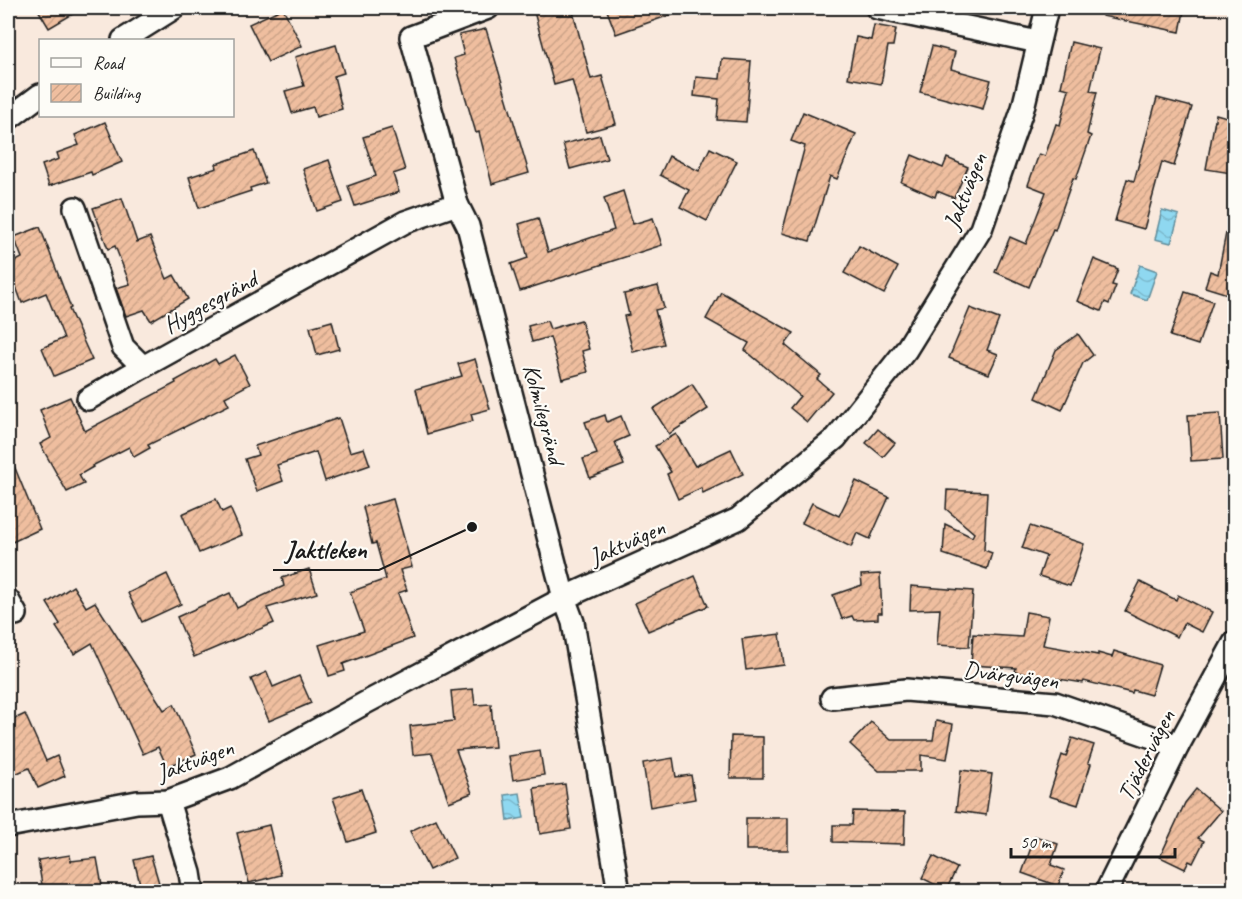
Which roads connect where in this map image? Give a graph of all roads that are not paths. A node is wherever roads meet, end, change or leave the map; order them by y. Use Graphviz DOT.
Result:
graph roads {
  1 [pos="174,8"];
  2 [pos="488,8"];
  3 [pos="877,8"];
  4 [pos="1047,8"];
  5 [pos="125,39"];
  6 [pos="1038,42"];
  7 [pos="39,96"];
  8 [pos="8,119"];
  9 [pos="457,204"];
  10 [pos="75,208"];
  11 [pos="143,367"];
  12 [pos="88,399"];
  13 [pos="564,598"];
  14 [pos="1234,643"];
  15 [pos="832,698"];
  16 [pos="1178,746"];
  17 [pos="168,801"];
  18 [pos="8,825"];
  19 [pos="193,891"];
  20 [pos="619,891"];
  21 [pos="1106,891"];
  1 -- 5 [label="street"];
  2 -- 9 [label="street, Kolmilegränd"];
  3 -- 6 [label="street"];
  4 -- 6 [label="street, Jaktvägen"];
  6 -- 13 [label="street, Jaktvägen"];
  7 -- 8 [label="street"];
  9 -- 11 [label="street, Hyggesgränd"];
  9 -- 13 [label="street, Kolmilegränd"];
  10 -- 11 [label="street"];
  11 -- 12 [label="street, Hyggesgränd"];
  13 -- 17 [label="street, Jaktvägen"];
  13 -- 20 [label="street, Kolmilegränd"];
  14 -- 16 [label="street, Tjädervägen"];
  15 -- 16 [label="street, Dvärgvägen"];
  16 -- 21 [label="street, Tjädervägen"];
  17 -- 18 [label="street, Jaktvägen"];
  17 -- 19 [label="street"];
}
